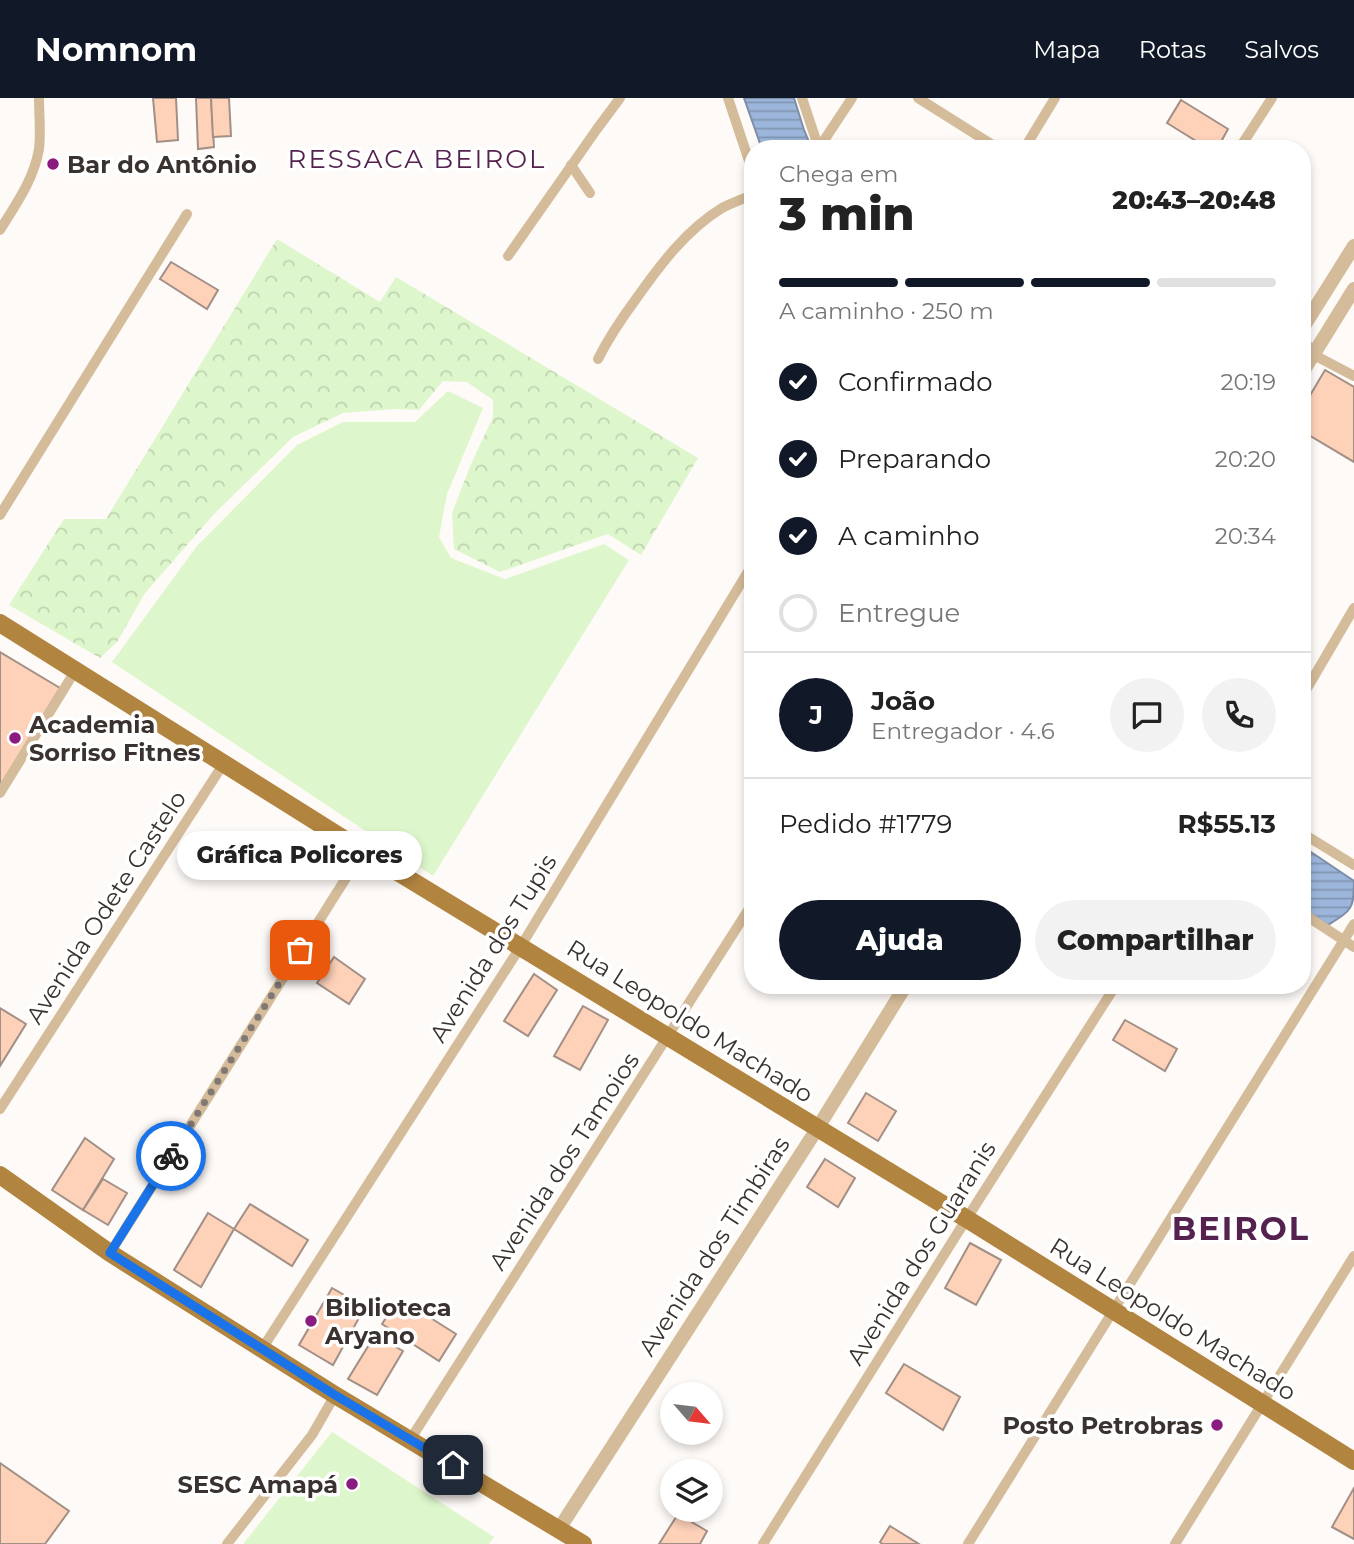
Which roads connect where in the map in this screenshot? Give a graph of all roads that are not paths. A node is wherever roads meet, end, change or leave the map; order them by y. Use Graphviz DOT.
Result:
graph roads {
  1 [pos="39,98"];
  2 [pos="620,98"];
  3 [pos="728,98"];
  4 [pos="802,98"];
  5 [pos="852,98"];
  6 [pos="918,98"];
  7 [pos="1055,98"];
  8 [pos="1272,98"];
  9 [pos="816,140"];
  10 [pos="824,140"];
  11 [pos="985,140"];
  12 [pos="1029,140"];
  13 [pos="1245,140"];
  14 [pos="744,146"];
  15 [pos="571,165"];
  16 [pos="590,193"];
  17 [pos="744,198"];
  18 [pos="187,214"];
  19 [pos="0,230"];
  20 [pos="1354,246"];
  21 [pos="508,256"];
  22 [pos="1354,289"];
  23 [pos="1311,315"];
  24 [pos="1311,350"];
  25 [pos="1314,355"];
  26 [pos="598,359"];
  27 [pos="1311,360"];
  28 [pos="1354,376"];
  29 [pos="0,515"];
  30 [pos="744,578"];
  31 [pos="1354,608"];
  32 [pos="0,623"];
  33 [pos="75,671"];
  34 [pos="1311,682"];
  35 [pos="225,762"];
  36 [pos="0,793"];
  37 [pos="1311,838"];
  38 [pos="363,851"];
  39 [pos="1354,865"];
  40 [pos="744,917"];
  41 [pos="1311,918"];
  42 [pos="1350,937"];
  43 [pos="521,946"];
  44 [pos="900,994"];
  45 [pos="1110,994"];
  46 [pos="669,1037"];
  47 [pos="0,1110"];
  48 [pos="817,1129"];
  49 [pos="0,1175"];
  50 [pos="967,1219"];
  51 [pos="110,1253"];
  52 [pos="1354,1256"];
  53 [pos="1113,1311"];
  54 [pos="262,1349"];
  55 [pos="335,1395"];
  56 [pos="1263,1404"];
  57 [pos="410,1440"];
  58 [pos="1354,1461"];
  59 [pos="559,1529"];
  60 [pos="227,1544"];
  61 [pos="583,1544"];
  62 [pos="763,1544"];
  63 [pos="968,1544"];
  64 [pos="1175,1544"];
  1 -- 19 [label="street"];
  2 -- 15 [label="street"];
  3 -- 14 [label="street"];
  4 -- 9 [label="street"];
  5 -- 10 [label="street"];
  6 -- 11 [label="street"];
  7 -- 12 [label="street"];
  8 -- 13 [label="street"];
  15 -- 16 [label="street"];
  15 -- 21 [label="street"];
  17 -- 26 [label="street"];
  18 -- 29 [label="street"];
  20 -- 23 [label="street"];
  22 -- 25 [label="street"];
  24 -- 25 [label="street"];
  25 -- 27 [label="street"];
  25 -- 28 [label="street"];
  30 -- 43 [label="street, Avenida dos Tupis"];
  31 -- 34 [label="street"];
  32 -- 33 [label="main road, Rua Leopoldo Machado"];
  33 -- 35 [label="main road, Rua Leopoldo Machado"];
  33 -- 36 [label="street"];
  35 -- 38 [label="main road, Rua Leopoldo Machado"];
  35 -- 47 [label="street, Avenida Odete Castelo"];
  37 -- 39 [label="street"];
  38 -- 43 [label="main road, Rua Leopoldo Machado"];
  38 -- 51 [label="street"];
  40 -- 46 [label="street, Avenida dos Tamoios"];
  41 -- 42 [label="street"];
  42 -- 53 [label="street"];
  43 -- 46 [label="main road, Rua Leopoldo Machado"];
  43 -- 54 [label="street, Avenida dos Tupis"];
  44 -- 48 [label="street, Avenida dos Timbiras"];
  45 -- 50 [label="street, Avenida dos Guaranis"];
  46 -- 48 [label="main road, Rua Leopoldo Machado"];
  46 -- 57 [label="street, Avenida dos Tamoios"];
  48 -- 50 [label="main road, Rua Leopoldo Machado"];
  48 -- 59 [label="street, Avenida dos Timbiras"];
  49 -- 51 [label="main road"];
  50 -- 53 [label="main road, Rua Leopoldo Machado"];
  50 -- 62 [label="street, Avenida dos Guaranis"];
  51 -- 54 [label="main road"];
  52 -- 56 [label="street"];
  53 -- 56 [label="main road, Rua Leopoldo Machado"];
  53 -- 63 [label="street"];
  54 -- 55 [label="main road"];
  55 -- 57 [label="main road"];
  55 -- 60 [label="street"];
  56 -- 58 [label="main road, Rua Leopoldo Machado"];
  56 -- 64 [label="street"];
  57 -- 59 [label="main road"];
  59 -- 61 [label="main road"];
}
